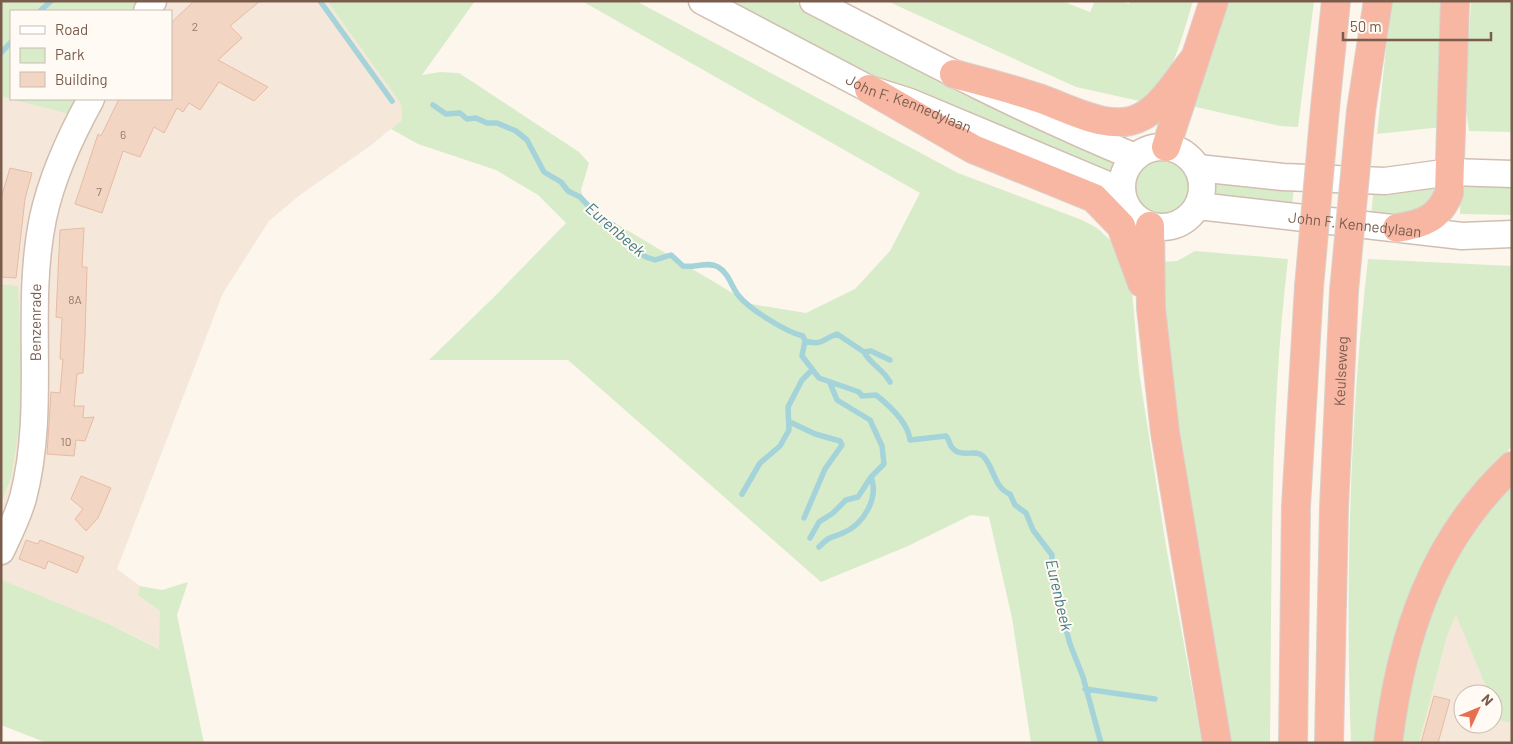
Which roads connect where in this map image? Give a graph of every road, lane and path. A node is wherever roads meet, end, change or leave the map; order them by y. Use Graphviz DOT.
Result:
graph roads {
  1 [pos="702,1"];
  2 [pos="813,1"];
  3 [pos="1214,1"];
  4 [pos="1336,1"];
  5 [pos="1378,1"];
  6 [pos="1456,1"];
  7 [pos="1195,58"];
  8 [pos="954,74"];
  9 [pos="869,89"];
  10 [pos="90,100"];
  11 [pos="1166,147"];
  12 [pos="1135,157"];
  13 [pos="1198,168"];
  14 [pos="1451,172"];
  15 [pos="1512,174"];
  16 [pos="1122,191"];
  17 [pos="1198,206"];
  18 [pos="1150,226"];
  19 [pos="1397,228"];
  20 [pos="1512,234"];
  21 [pos="1151,308"];
  22 [pos="1512,466"];
  23 [pos="1,551"];
  24 [pos="1217,743"];
  25 [pos="1293,743"];
  26 [pos="1329,743"];
  27 [pos="1388,743"];
  1 -- 9 [label="street, John F. Kennedylaan"];
  2 -- 8 [label="street"];
  3 -- 7 [label="highway"];
  4 -- 25 [label="highway, bridge"];
  5 -- 26 [label="highway, Keulseweg, bridge"];
  6 -- 14 [label="highway"];
  7 -- 8 [label="highway"];
  7 -- 11 [label="highway"];
  8 -- 12 [label="street"];
  9 -- 16 [label="street, John F. Kennedylaan"];
  9 -- 21 [label="highway"];
  10 -- 23 [label="street, Benzenrade"];
  11 -- 12 [label="street"];
  11 -- 13 [label="street"];
  12 -- 16 [label="street"];
  13 -- 14 [label="street"];
  13 -- 17 [label="street"];
  14 -- 15 [label="street"];
  14 -- 19 [label="highway"];
  16 -- 18 [label="street"];
  17 -- 18 [label="street"];
  17 -- 19 [label="street, John F. Kennedylaan"];
  18 -- 21 [label="highway"];
  19 -- 20 [label="street, John F. Kennedylaan"];
  21 -- 24 [label="highway"];
  22 -- 27 [label="highway"];
}
